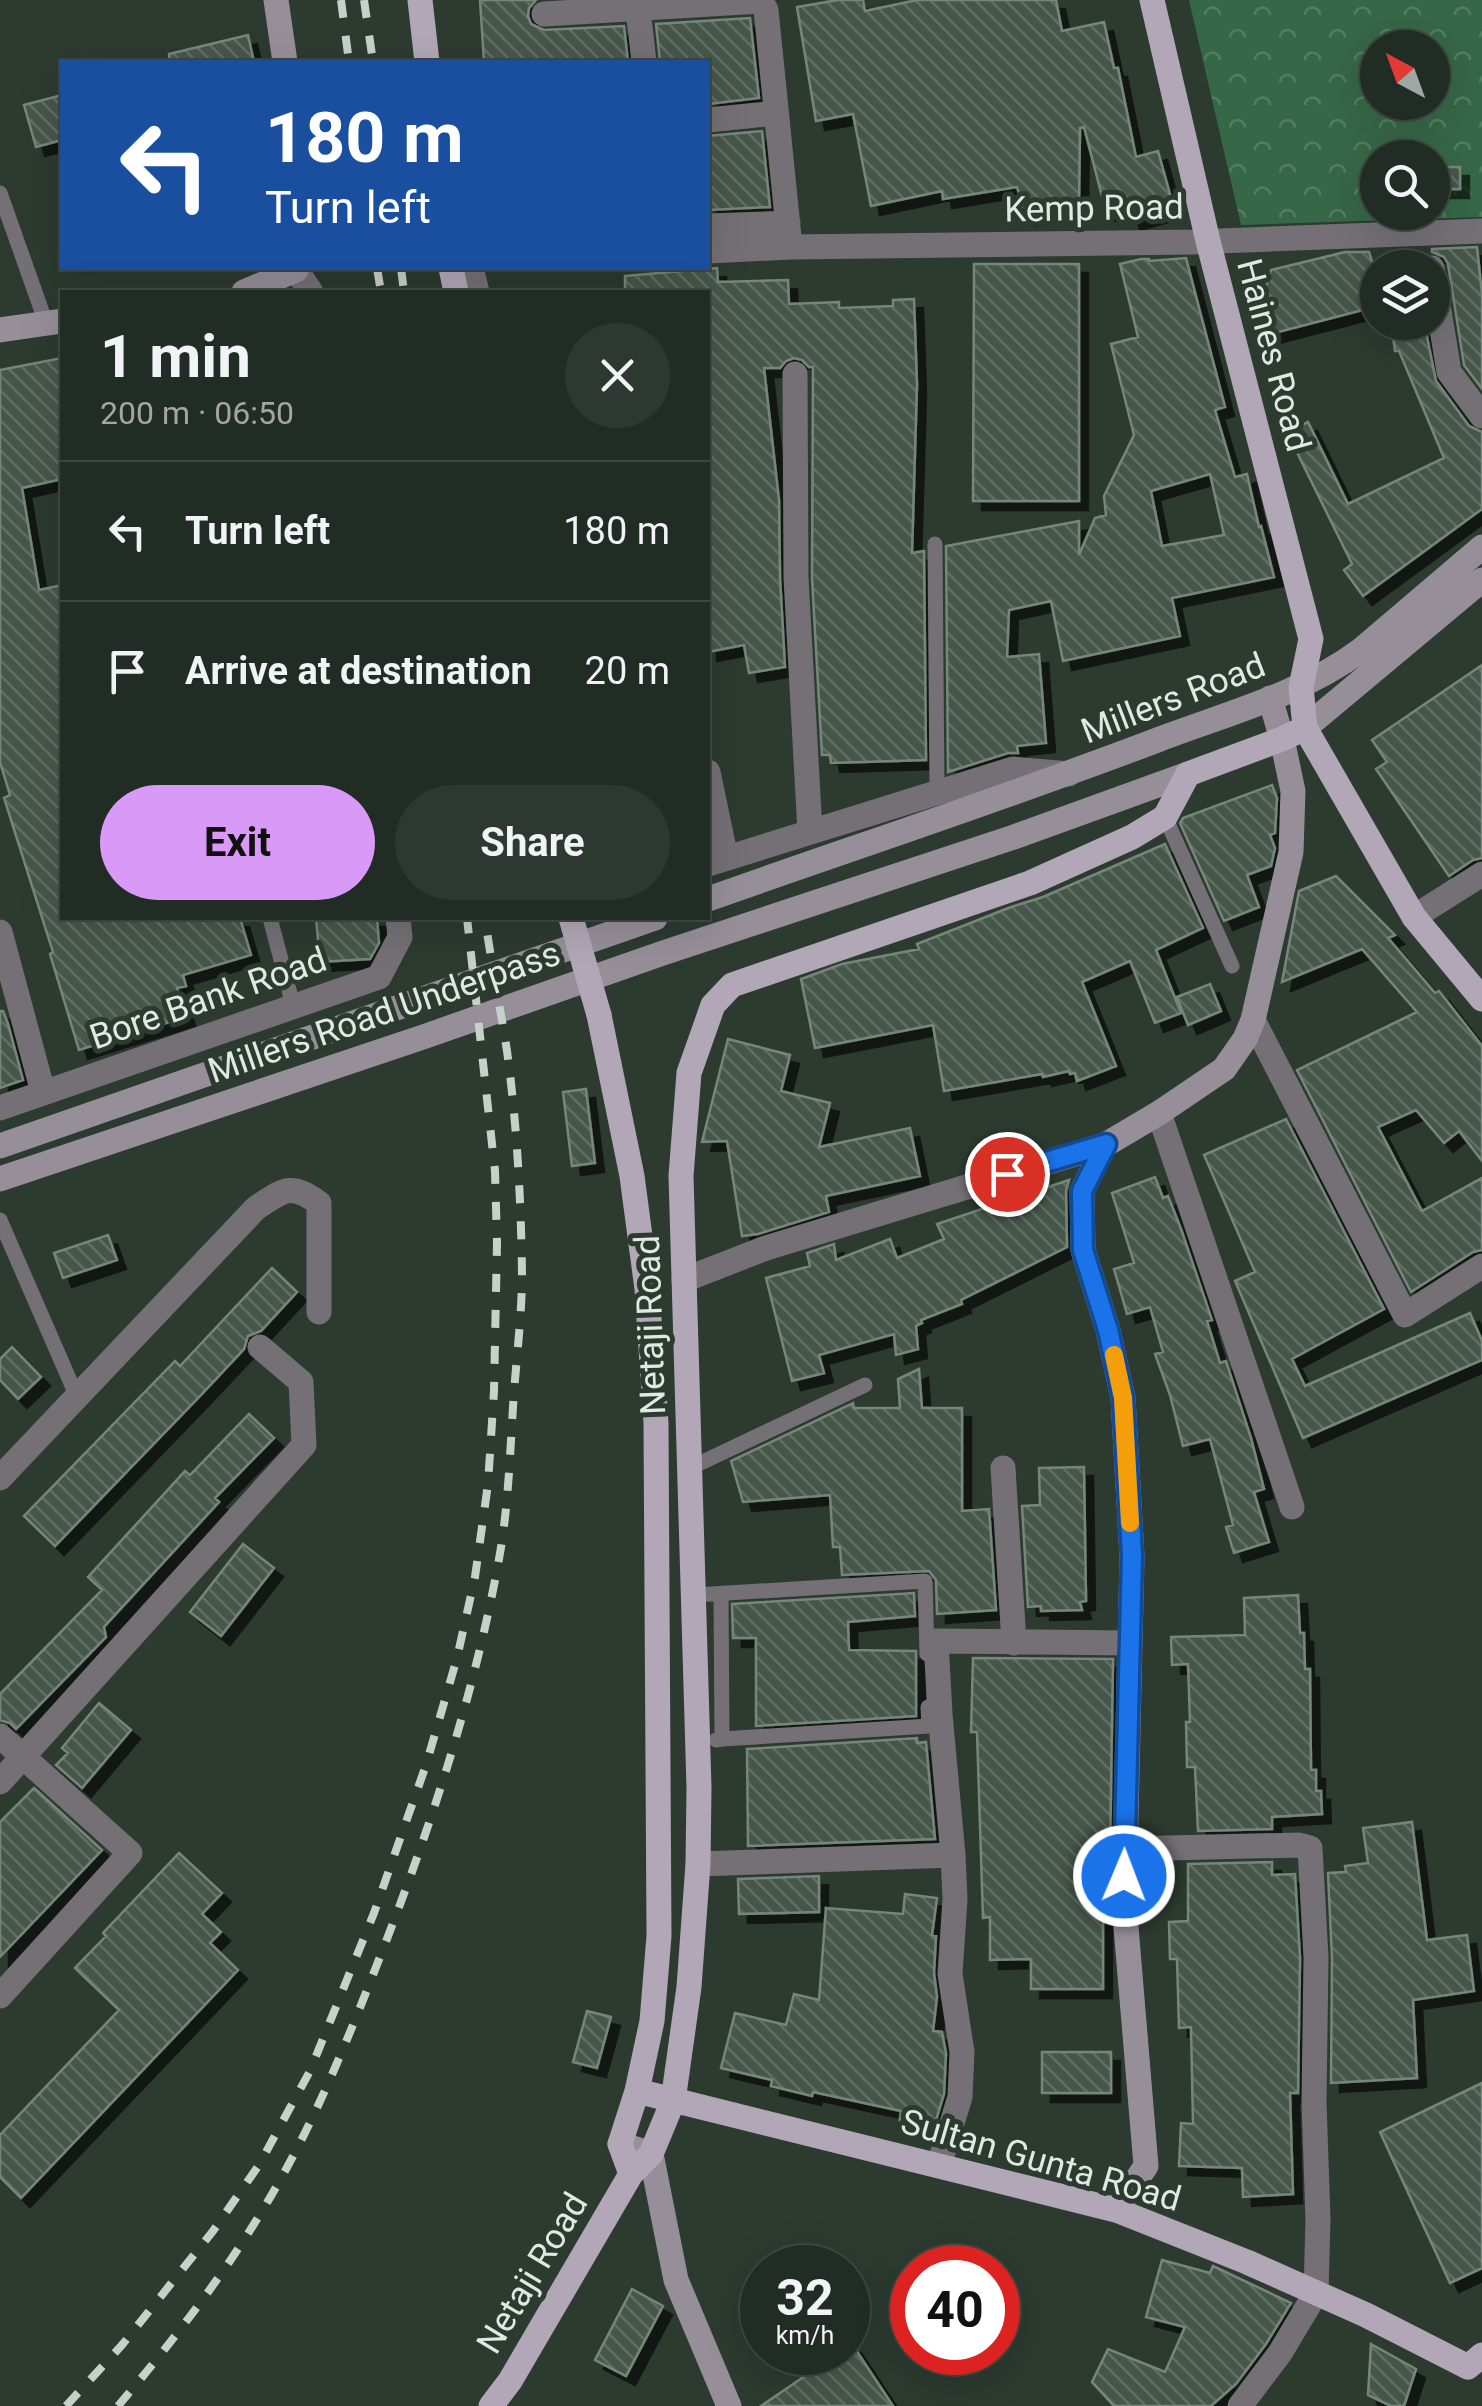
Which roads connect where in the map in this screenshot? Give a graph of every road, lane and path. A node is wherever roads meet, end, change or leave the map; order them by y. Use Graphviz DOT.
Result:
graph roads {
  1 [pos="276,0"];
  2 [pos="420,0"];
  3 [pos="1152,0"];
  4 [pos="638,9"];
  5 [pos="544,14"];
  6 [pos="284,60"];
  7 [pos="427,60"];
  8 [pos="644,60"];
  9 [pos="710,106"];
  10 [pos="776,108"];
  11 [pos="710,120"];
  12 [pos="0,192"];
  13 [pos="710,226"];
  14 [pos="1482,231"];
  15 [pos="1427,233"];
  16 [pos="789,235"];
  17 [pos="1208,241"];
  18 [pos="1429,250"];
  19 [pos="710,251"];
  20 [pos="292,270"];
  21 [pos="248,290"];
  22 [pos="54,322"];
  23 [pos="0,330"];
  24 [pos="1444,340"];
  25 [pos="795,374"];
  26 [pos="1482,416"];
  27 [pos="935,544"];
  28 [pos="1482,547"];
  29 [pos="1482,580"];
  30 [pos="1301,686"];
  31 [pos="1270,698"];
  32 [pos="1284,738"];
  33 [pos="1069,774"];
  34 [pos="1188,774"];
  35 [pos="710,792"];
  36 [pos="937,792"];
  37 [pos="1165,817"];
  38 [pos="810,832"];
  39 [pos="717,861"];
  40 [pos="1482,874"];
  41 [pos="710,898"];
  42 [pos="1414,917"];
  43 [pos="271,920"];
  44 [pos="398,920"];
  45 [pos="572,920"];
  46 [pos="649,920"];
  47 [pos="0,932"];
  48 [pos="1232,966"];
  49 [pos="1482,999"];
  50 [pos="293,1005"];
  51 [pos="1253,1020"];
  52 [pos="43,1092"];
  53 [pos="0,1108"];
  54 [pos="1158,1113"];
  55 [pos="1106,1144"];
  56 [pos="0,1146"];
  57 [pos="0,1179"];
  58 [pos="0,1220"];
  59 [pos="1482,1266"];
  60 [pos="684,1280"];
  61 [pos="318,1312"];
  62 [pos="260,1346"];
  63 [pos="864,1385"];
  64 [pos="77,1397"];
  65 [pos="690,1468"];
  66 [pos="1002,1468"];
  67 [pos="0,1478"];
  68 [pos="1292,1507"];
  69 [pos="708,1594"];
  70 [pos="1128,1642"];
  71 [pos="1014,1643"];
  72 [pos="0,1736"];
  73 [pos="710,1740"];
  74 [pos="23,1756"];
  75 [pos="0,1782"];
  76 [pos="1125,1849"];
  77 [pos="953,1856"];
  78 [pos="698,1864"];
  79 [pos="0,1996"];
  80 [pos="637,2091"];
  81 [pos="673,2101"];
  82 [pos="939,2165"];
  83 [pos="646,2166"];
  84 [pos="1116,2210"];
  85 [pos="1316,2292"];
  86 [pos="1477,2367"];
  87 [pos="491,2406"];
  88 [pos="729,2406"];
  89 [pos="1240,2406"];
  1 -- 6 [label="main road"];
  2 -- 7 [label="main road"];
  3 -- 17 [label="main road, Haines Road"];
  4 -- 5 [label="street"];
  4 -- 8 [label="street"];
  4 -- 10 [label="street"];
  9 -- 10 [label="street"];
  10 -- 11 [label="street"];
  10 -- 16 [label="street"];
  12 -- 22 [label="lane"];
  13 -- 16 [label="street"];
  14 -- 15 [label="street, Kemp Road"];
  15 -- 17 [label="street, Kemp Road"];
  15 -- 18 [label="street"];
  16 -- 17 [label="street, Kemp Road"];
  16 -- 19 [label="street, Kemp Road"];
  17 -- 30 [label="main road, Haines Road"];
  20 -- 21 [label="main road"];
  22 -- 23 [label="main road"];
  24 -- 26 [label="street"];
  25 -- 38 [label="street"];
  27 -- 36 [label="lane"];
  28 -- 30 [label="main road, Millers Road"];
  29 -- 32 [label="main road"];
  30 -- 31 [label="main road, Millers Road"];
  30 -- 32 [label="main road, Haines Road"];
  31 -- 32 [label="main road"];
  31 -- 33 [label="main road, Millers Road"];
  32 -- 34 [label="main road"];
  32 -- 42 [label="main road"];
  32 -- 51 [label="main road"];
  33 -- 36 [label="street"];
  33 -- 41 [label="main road"];
  34 -- 37 [label="main road"];
  34 -- 57 [label="main road, Millers Road Underpass"];
  35 -- 39 [label="street"];
  36 -- 38 [label="street"];
  37 -- 48 [label="lane"];
  37 -- 60 [label="main road, Netaji Road"];
  38 -- 39 [label="street"];
  40 -- 42 [label="street"];
  42 -- 49 [label="main road"];
  43 -- 50 [label="lane"];
  44 -- 50 [label="street, Bore Bank Road"];
  45 -- 80 [label="main road, Netaji Road, bridge"];
  46 -- 56 [label="main road, Millers Road Underpass"];
  47 -- 52 [label="street"];
  50 -- 52 [label="street, Bore Bank Road"];
  51 -- 54 [label="main road"];
  51 -- 59 [label="street"];
  52 -- 53 [label="street, Bore Bank Road"];
  54 -- 55 [label="main road"];
  54 -- 68 [label="street"];
  55 -- 60 [label="street"];
  55 -- 70 [label="main road"];
  58 -- 64 [label="lane"];
  60 -- 65 [label="main road, Netaji Road"];
  61 -- 64 [label="street"];
  62 -- 74 [label="street"];
  63 -- 65 [label="lane"];
  64 -- 67 [label="street"];
  65 -- 69 [label="main road, Netaji Road"];
  66 -- 71 [label="street"];
  69 -- 73 [label="main road, Netaji Road"];
  69 -- 73 [label="lane"];
  70 -- 71 [label="street"];
  70 -- 76 [label="main road"];
  71 -- 77 [label="street"];
  72 -- 74 [label="street"];
  73 -- 78 [label="main road, Netaji Road"];
  74 -- 75 [label="street"];
  74 -- 79 [label="street"];
  76 -- 84 [label="main road"];
  76 -- 85 [label="street"];
  77 -- 78 [label="street"];
  77 -- 82 [label="street"];
  78 -- 81 [label="main road, Netaji Road"];
  80 -- 81 [label="main road, Sultan Gunta Road"];
  80 -- 83 [label="main road, Netaji Road"];
  81 -- 82 [label="main road, Sultan Gunta Road"];
  81 -- 83 [label="main road, Netaji Road"];
  82 -- 84 [label="main road, Sultan Gunta Road"];
  83 -- 87 [label="main road, Netaji Road"];
  83 -- 88 [label="main road"];
  84 -- 85 [label="main road, Sultan Gunta Road"];
  85 -- 86 [label="main road, Sultan Gunta Road"];
  85 -- 89 [label="street"];
}
